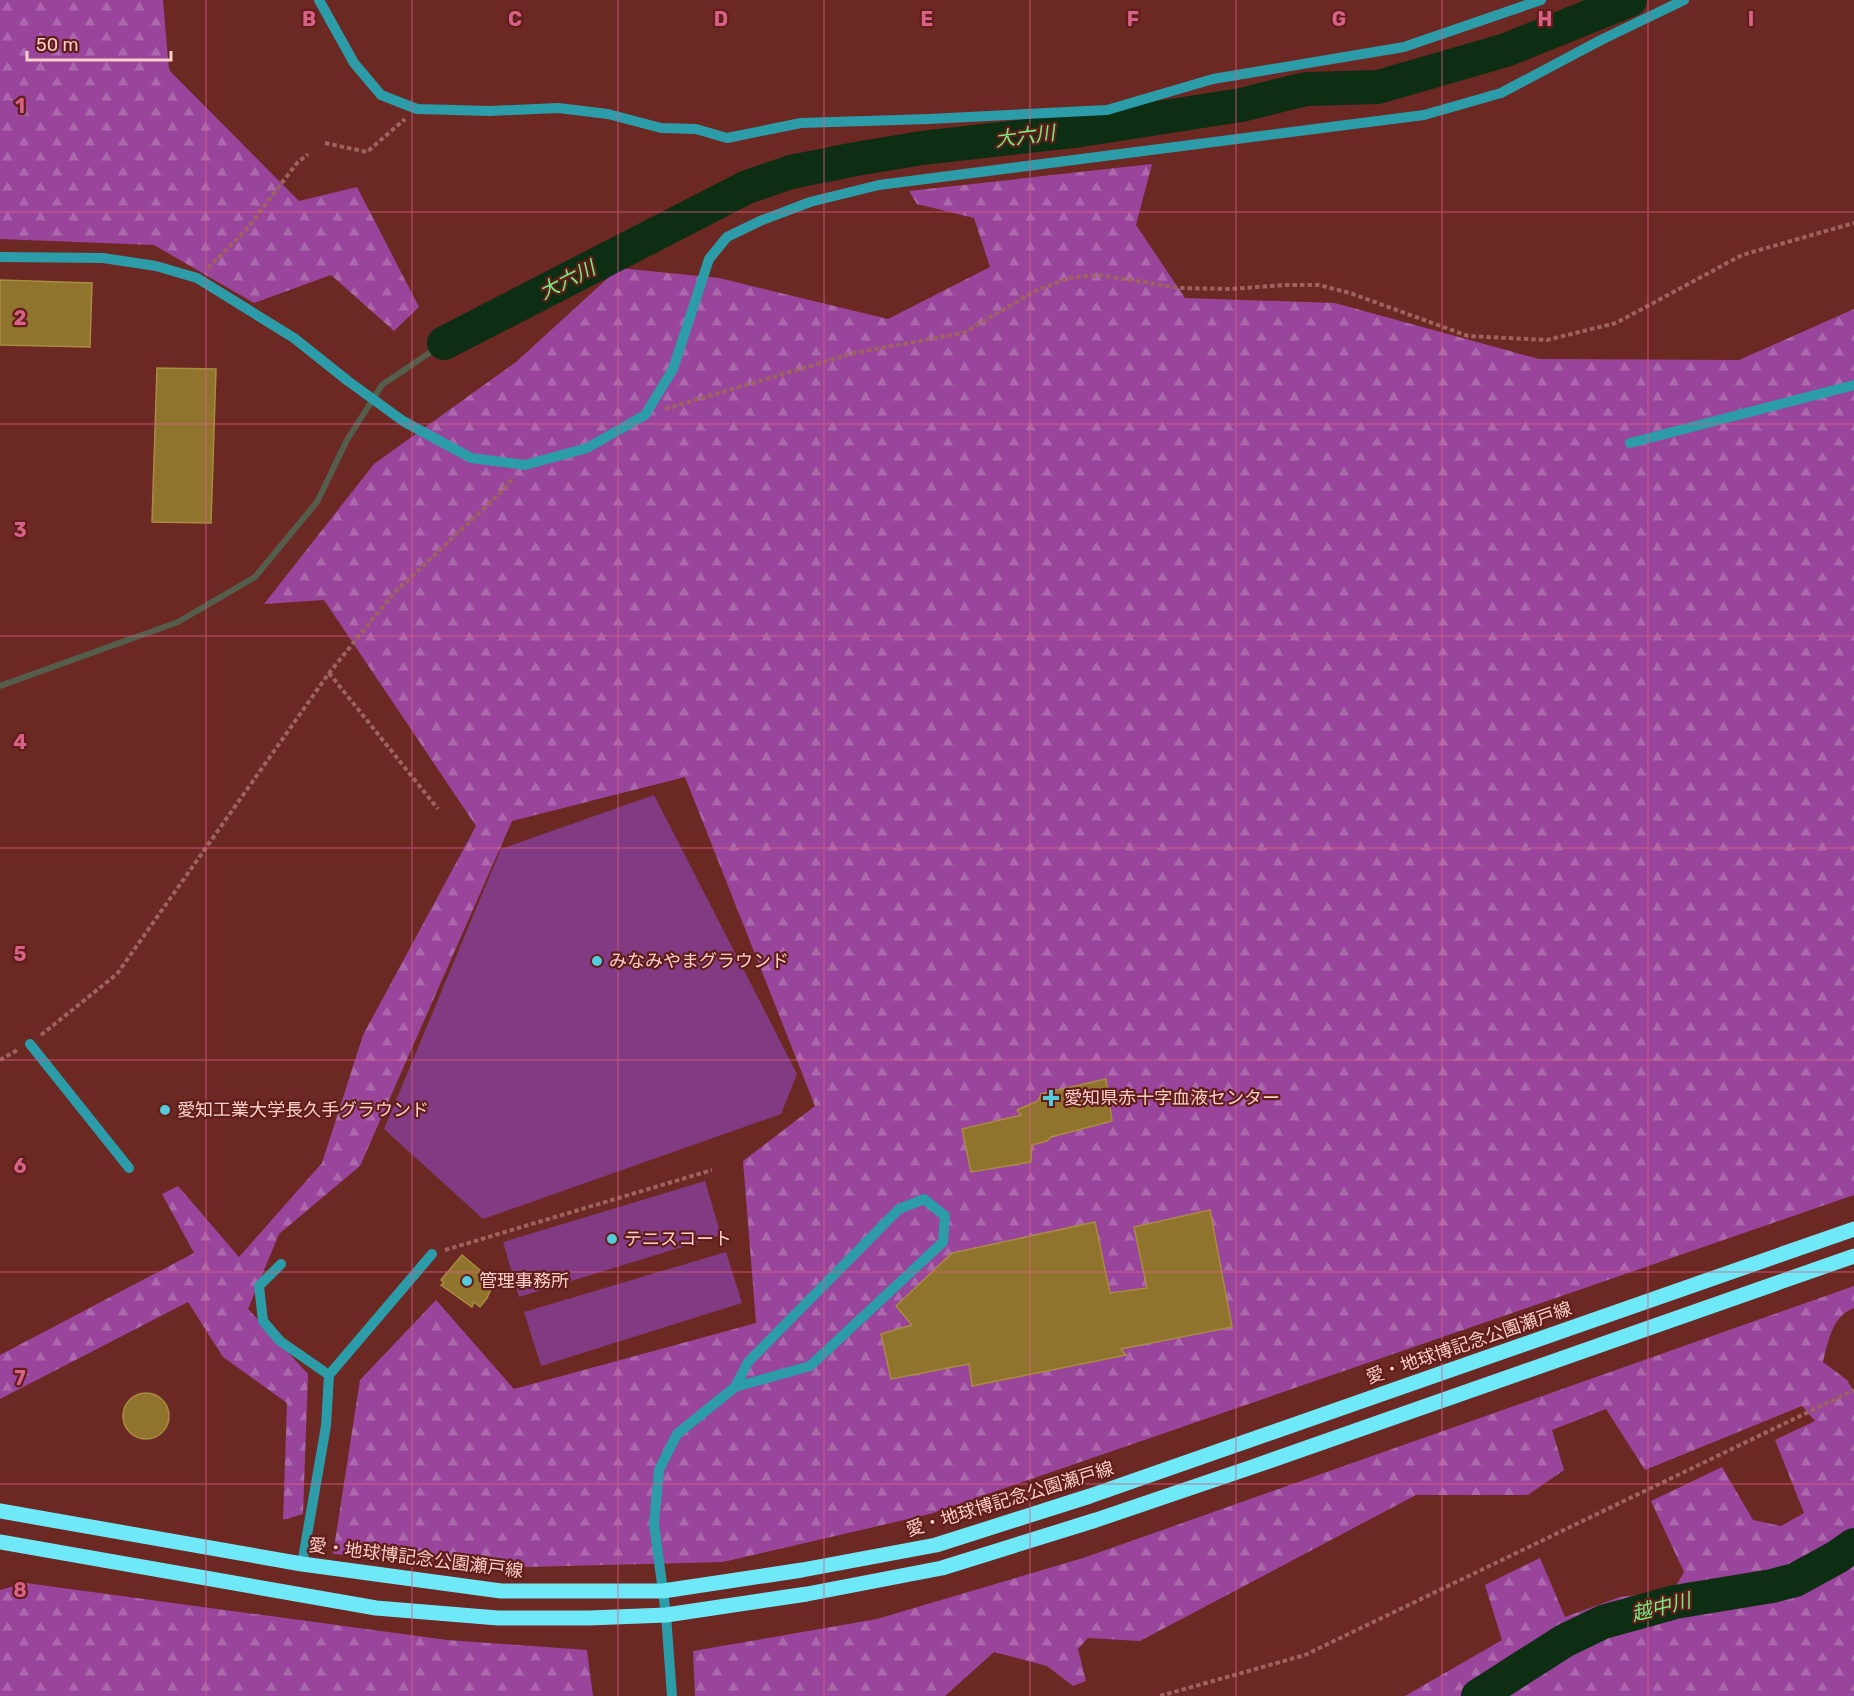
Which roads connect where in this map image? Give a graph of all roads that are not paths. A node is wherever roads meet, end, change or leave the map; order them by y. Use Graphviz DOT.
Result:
graph roads {
  1 [pos="319,0"];
  2 [pos="1541,0"];
  3 [pos="1684,0"];
  4 [pos="0,256"];
  5 [pos="1854,385"];
  6 [pos="1630,442"];
  7 [pos="30,1044"];
  8 [pos="129,1168"];
  9 [pos="1854,1229"];
  10 [pos="432,1254"];
  11 [pos="1854,1256"];
  12 [pos="281,1264"];
  13 [pos="329,1375"];
  14 [pos="735,1387"];
  15 [pos="0,1511"];
  16 [pos="0,1542"];
  17 [pos="302,1564"];
  18 [pos="663,1591"];
  19 [pos="666,1615"];
  20 [pos="672,1696"];
  1 -- 2 [label="street"];
  3 -- 4 [label="street"];
  5 -- 6 [label="street"];
  7 -- 8 [label="street"];
  9 -- 18 [label="main road, 愛・地球博記念公園瀬戸線"];
  10 -- 13 [label="street"];
  11 -- 19 [label="main road"];
  12 -- 13 [label="street"];
  13 -- 17 [label="street"];
  14 -- 14 [label="street"];
  14 -- 18 [label="street"];
  15 -- 17 [label="main road, 愛・地球博記念公園瀬戸線"];
  16 -- 19 [label="main road"];
  17 -- 18 [label="main road, 愛・地球博記念公園瀬戸線"];
  18 -- 19 [label="street"];
  19 -- 20 [label="street"];
}
